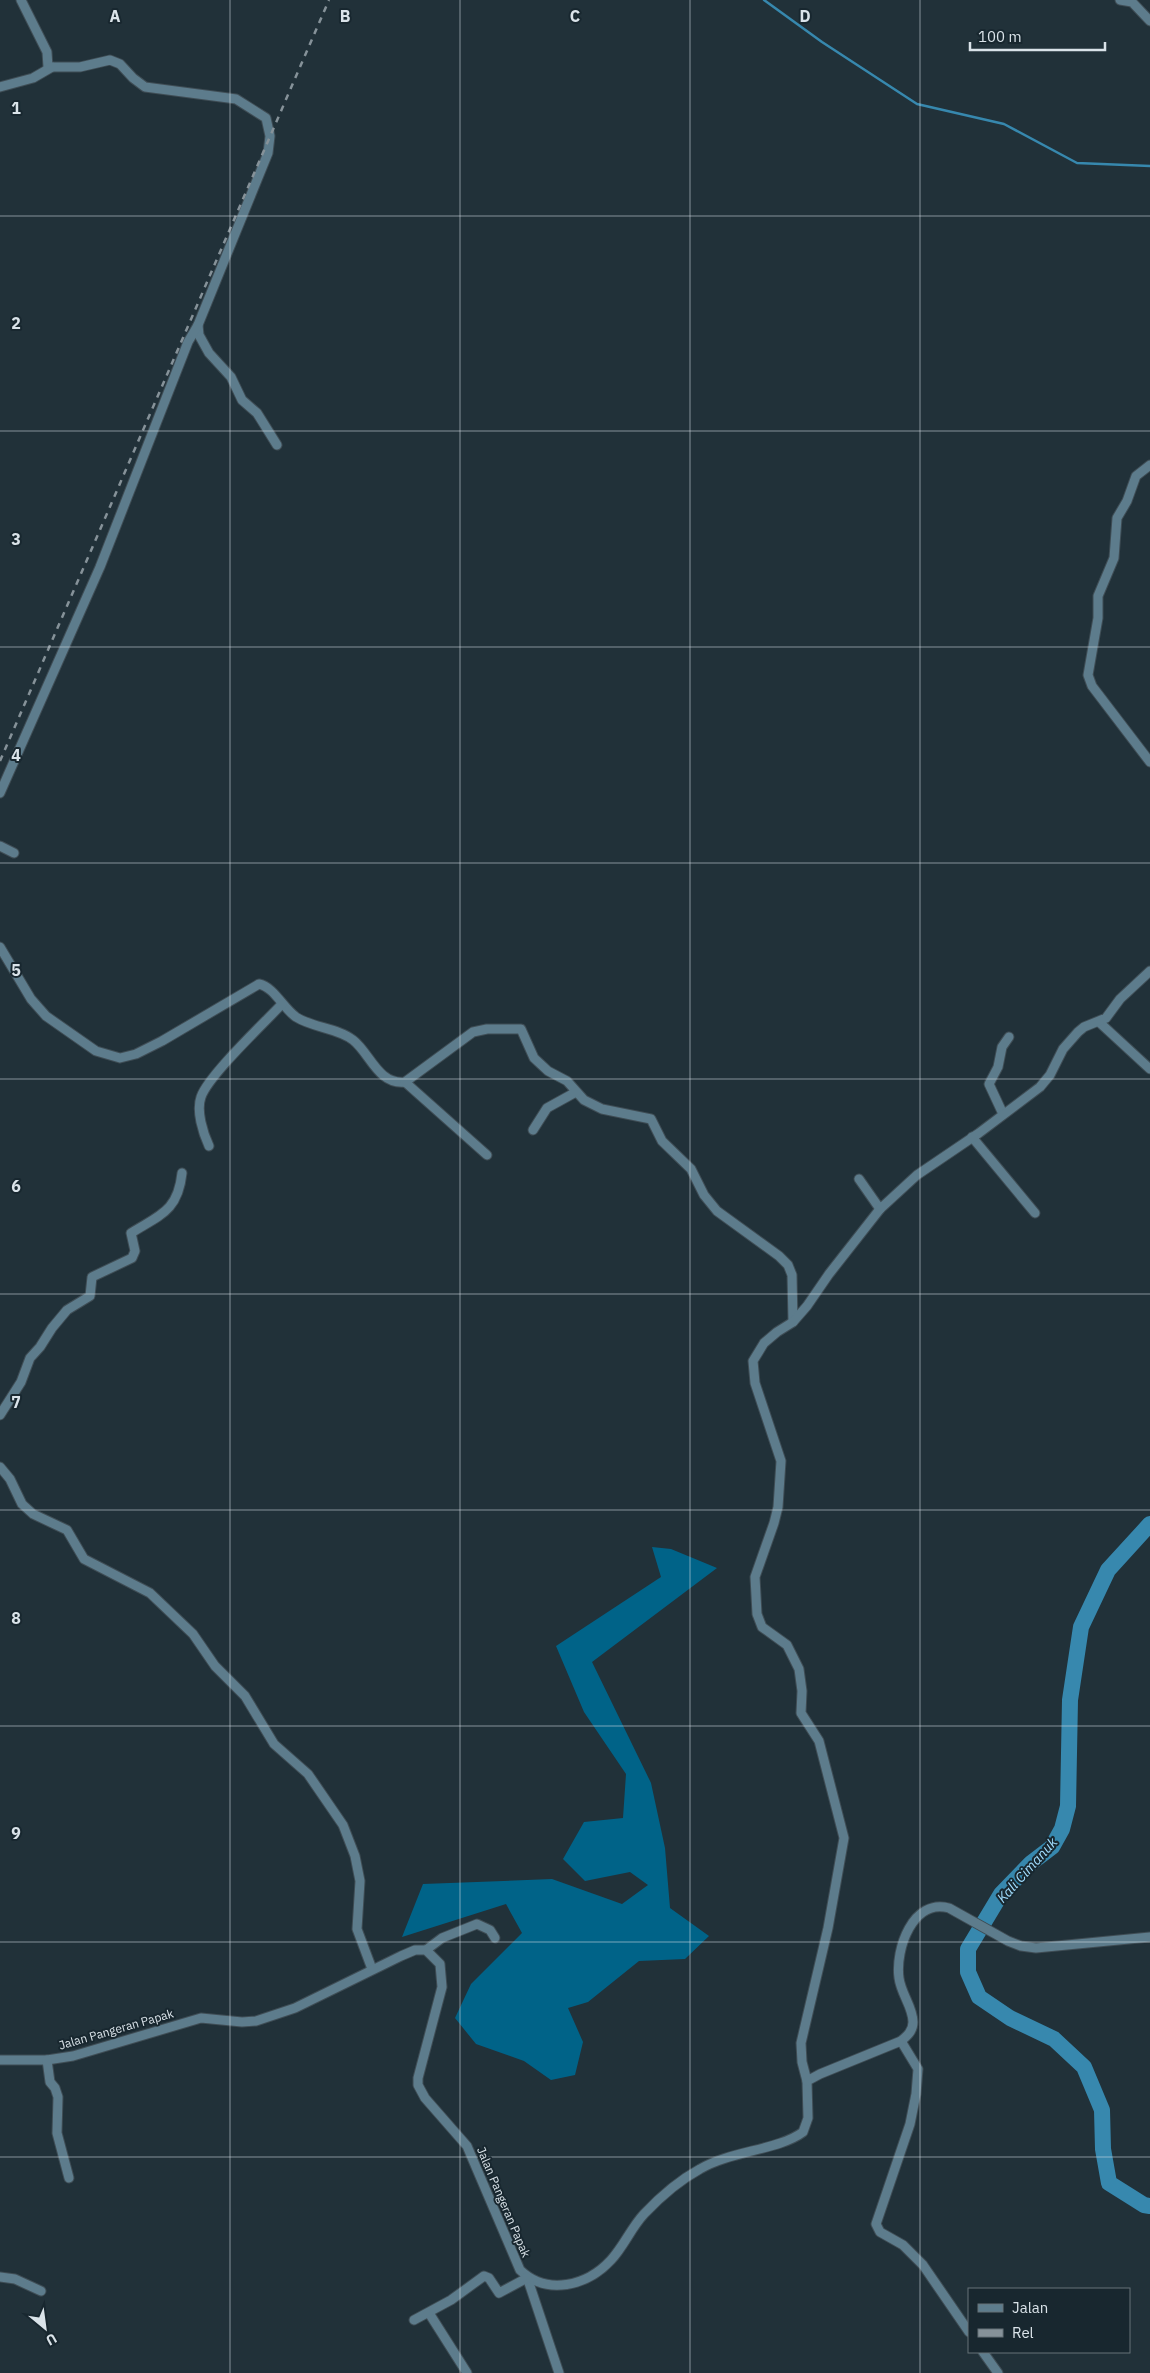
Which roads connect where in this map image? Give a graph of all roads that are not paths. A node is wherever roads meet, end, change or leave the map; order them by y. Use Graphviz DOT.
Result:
graph roads {
  1 [pos="21,0"];
  2 [pos="1120,0"];
  3 [pos="1150,21"];
  4 [pos="52,67"];
  5 [pos="0,87"];
  6 [pos="198,325"];
  7 [pos="277,445"];
  8 [pos="1150,465"];
  9 [pos="1150,762"];
  10 [pos="0,794"];
  11 [pos="0,846"];
  12 [pos="14,853"];
  13 [pos="0,947"];
  14 [pos="1150,971"];
  15 [pos="282,1004"];
  16 [pos="1098,1022"];
  17 [pos="1008,1037"];
  18 [pos="1150,1069"];
  19 [pos="404,1082"];
  20 [pos="576,1092"];
  21 [pos="1003,1114"];
  22 [pos="533,1130"];
  23 [pos="972,1137"];
  24 [pos="209,1146"];
  25 [pos="487,1154"];
  26 [pos="182,1173"];
  27 [pos="859,1179"];
  28 [pos="880,1209"];
  29 [pos="1035,1213"];
  30 [pos="794,1322"];
  31 [pos="0,1415"];
  32 [pos="0,1467"];
  33 [pos="1150,1936"];
  34 [pos="495,1938"];
  35 [pos="426,1950"];
  36 [pos="372,1970"];
  37 [pos="902,2041"];
  38 [pos="0,2060"];
  39 [pos="47,2060"];
  40 [pos="807,2081"];
  41 [pos="69,2178"];
  42 [pos="0,2277"];
  43 [pos="527,2277"];
  44 [pos="41,2291"];
  45 [pos="429,2313"];
  46 [pos="414,2320"];
  47 [pos="968,2331"];
  48 [pos="984,2353"];
  49 [pos="467,2373"];
  50 [pos="559,2373"];
  51 [pos="998,2373"];
  1 -- 4 [label="street"];
  2 -- 3 [label="street"];
  4 -- 5 [label="street"];
  4 -- 6 [label="street"];
  6 -- 7 [label="street"];
  6 -- 10 [label="street"];
  8 -- 9 [label="street"];
  11 -- 12 [label="street"];
  13 -- 15 [label="street"];
  14 -- 16 [label="street, Jalan Pangeran Papak"];
  15 -- 19 [label="street"];
  15 -- 24 [label="street"];
  16 -- 18 [label="street"];
  16 -- 21 [label="street, Jalan Pangeran Papak"];
  17 -- 21 [label="street"];
  19 -- 20 [label="street"];
  19 -- 25 [label="street"];
  20 -- 22 [label="street"];
  20 -- 30 [label="street"];
  21 -- 23 [label="street, Jalan Pangeran Papak"];
  23 -- 28 [label="street, Jalan Pangeran Papak"];
  23 -- 29 [label="street"];
  26 -- 31 [label="street"];
  27 -- 28 [label="street"];
  28 -- 30 [label="street, Jalan Pangeran Papak"];
  30 -- 40 [label="street, Jalan Pangeran Papak"];
  32 -- 36 [label="street"];
  33 -- 37 [label="street"];
  34 -- 35 [label="street"];
  35 -- 36 [label="street, Jalan Pangeran Papak"];
  35 -- 43 [label="street, Jalan Pangeran Papak"];
  36 -- 39 [label="street, Jalan Pangeran Papak"];
  37 -- 40 [label="street"];
  37 -- 47 [label="street"];
  38 -- 39 [label="street, Jalan Pangeran Papak"];
  39 -- 41 [label="street"];
  40 -- 43 [label="street, Jalan Pangeran Papak"];
  42 -- 44 [label="street"];
  43 -- 45 [label="street"];
  43 -- 50 [label="street"];
  45 -- 46 [label="street"];
  45 -- 49 [label="street"];
  48 -- 51 [label="street"];
}
